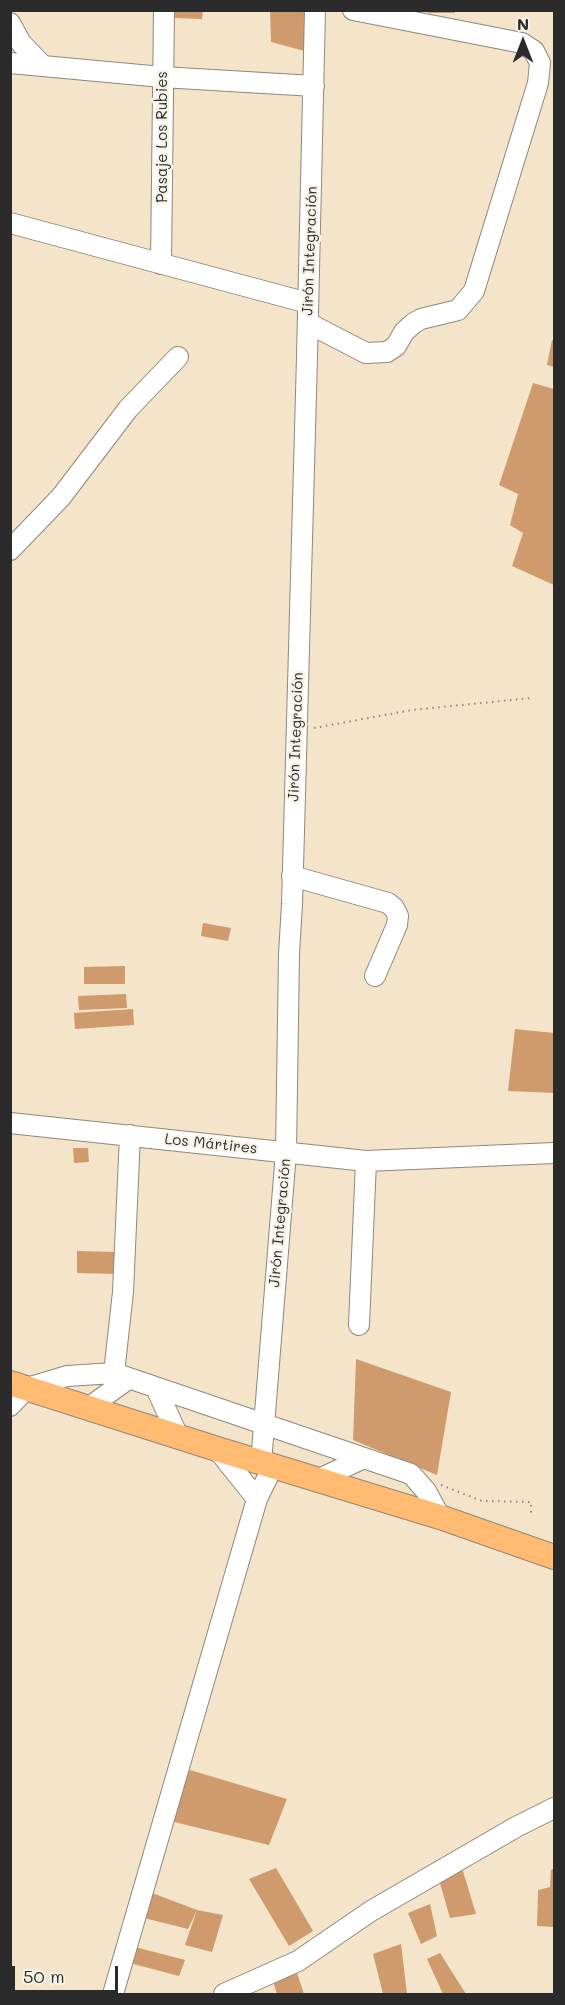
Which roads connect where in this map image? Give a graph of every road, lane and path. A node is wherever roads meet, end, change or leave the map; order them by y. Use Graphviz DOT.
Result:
graph roads {
  1 [pos="164,10"];
  2 [pos="315,10"];
  3 [pos="353,10"];
  4 [pos="10,23"];
  5 [pos="10,63"];
  6 [pos="43,66"];
  7 [pos="162,77"];
  8 [pos="314,86"];
  9 [pos="10,223"];
  10 [pos="161,264"];
  11 [pos="308,303"];
  12 [pos="308,323"];
  13 [pos="178,357"];
  14 [pos="10,550"];
  15 [pos="531,698"];
  16 [pos="296,731"];
  17 [pos="292,876"];
  18 [pos="375,976"];
  19 [pos="10,1123"];
  20 [pos="130,1135"];
  21 [pos="286,1152"];
  22 [pos="555,1153"];
  23 [pos="366,1161"];
  24 [pos="359,1325"];
  25 [pos="121,1376"];
  26 [pos="156,1388"];
  27 [pos="16,1392"];
  28 [pos="88,1408"];
  29 [pos="264,1424"];
  30 [pos="178,1436"];
  31 [pos="217,1449"];
  32 [pos="364,1458"];
  33 [pos="267,1464"];
  34 [pos="317,1480"];
  35 [pos="441,1485"];
  36 [pos="257,1499"];
  37 [pos="531,1513"];
  38 [pos="440,1517"];
  39 [pos="555,1557"];
  40 [pos="555,1808"];
  41 [pos="113,1995"];
  42 [pos="224,1995"];
  1 -- 7 [label="street, Pasaje Los Rubies"];
  2 -- 8 [label="street, Jirón Integración"];
  3 -- 12 [label="street"];
  4 -- 6 [label="street"];
  5 -- 6 [label="street"];
  6 -- 7 [label="street"];
  7 -- 8 [label="street"];
  7 -- 10 [label="street, Pasaje Los Rubies"];
  8 -- 11 [label="street, Jirón Integración"];
  9 -- 10 [label="street"];
  10 -- 11 [label="street"];
  11 -- 12 [label="street, Jirón Integración"];
  12 -- 16 [label="street, Jirón Integración"];
  13 -- 14 [label="street"];
  15 -- 16 [label="path"];
  16 -- 17 [label="street, Jirón Integración"];
  17 -- 18 [label="street"];
  17 -- 21 [label="street, Jirón Integración"];
  19 -- 20 [label="street, Los Mártires"];
  20 -- 21 [label="street, Los Mártires"];
  20 -- 25 [label="street"];
  21 -- 23 [label="street, Los Mártires"];
  21 -- 29 [label="street, Jirón Integración"];
  22 -- 23 [label="street, Los Mártires"];
  23 -- 24 [label="street"];
  25 -- 26 [label="street"];
  25 -- 27 [label="street"];
  25 -- 28 [label="street"];
  26 -- 29 [label="street"];
  26 -- 30 [label="street"];
  27 -- 28 [label="main road"];
  28 -- 30 [label="main road"];
  29 -- 32 [label="street"];
  29 -- 33 [label="street, Jirón Integración"];
  30 -- 31 [label="main road"];
  31 -- 33 [label="main road"];
  31 -- 36 [label="street"];
  32 -- 34 [label="street"];
  32 -- 38 [label="street"];
  33 -- 34 [label="main road"];
  33 -- 36 [label="street"];
  34 -- 38 [label="main road"];
  35 -- 37 [label="path"];
  36 -- 41 [label="street"];
  38 -- 39 [label="main road"];
  40 -- 42 [label="street"];
}
